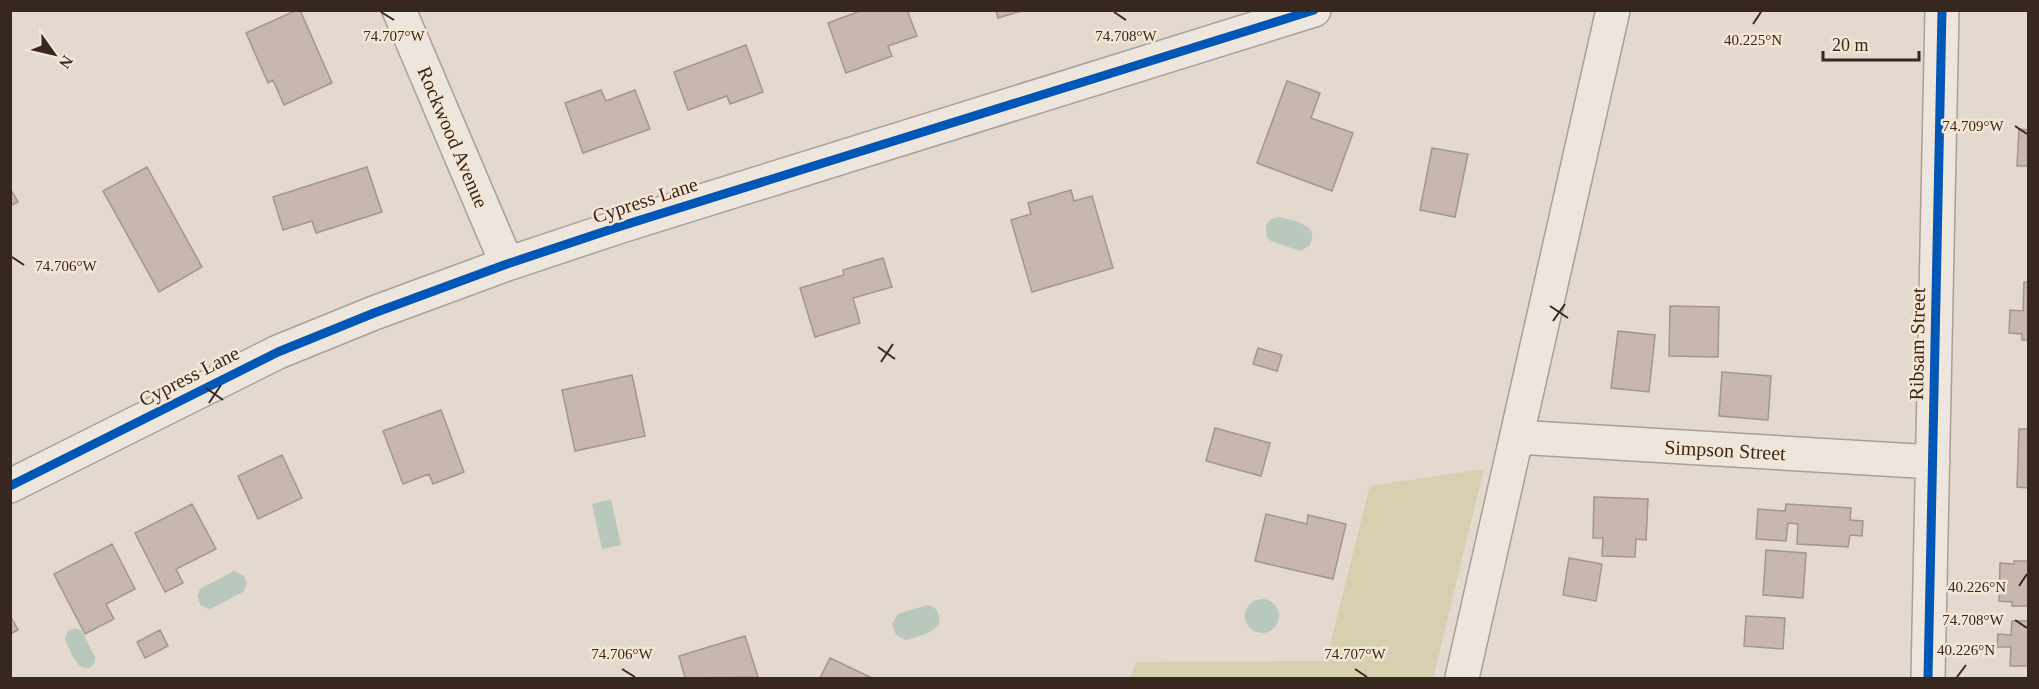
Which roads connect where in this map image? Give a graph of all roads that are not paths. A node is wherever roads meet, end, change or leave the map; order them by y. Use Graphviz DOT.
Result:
graph roads {
  1 [pos="399,10"];
  2 [pos="1314,10"];
  3 [pos="1612,10"];
  4 [pos="1942,10"];
  5 [pos="507,264"];
  6 [pos="1517,437"];
  7 [pos="1933,462"];
  8 [pos="10,486"];
  9 [pos="1462,678"];
  10 [pos="1928,678"];
  1 -- 5 [label="street, Rockwood Avenue"];
  2 -- 5 [label="street, Cypress Lane"];
  3 -- 6 [label="street"];
  4 -- 7 [label="street, Ribsam Street"];
  5 -- 8 [label="street, Cypress Lane"];
  6 -- 7 [label="street, Simpson Street"];
  6 -- 9 [label="street"];
  7 -- 10 [label="street, Ribsam Street"];
}
